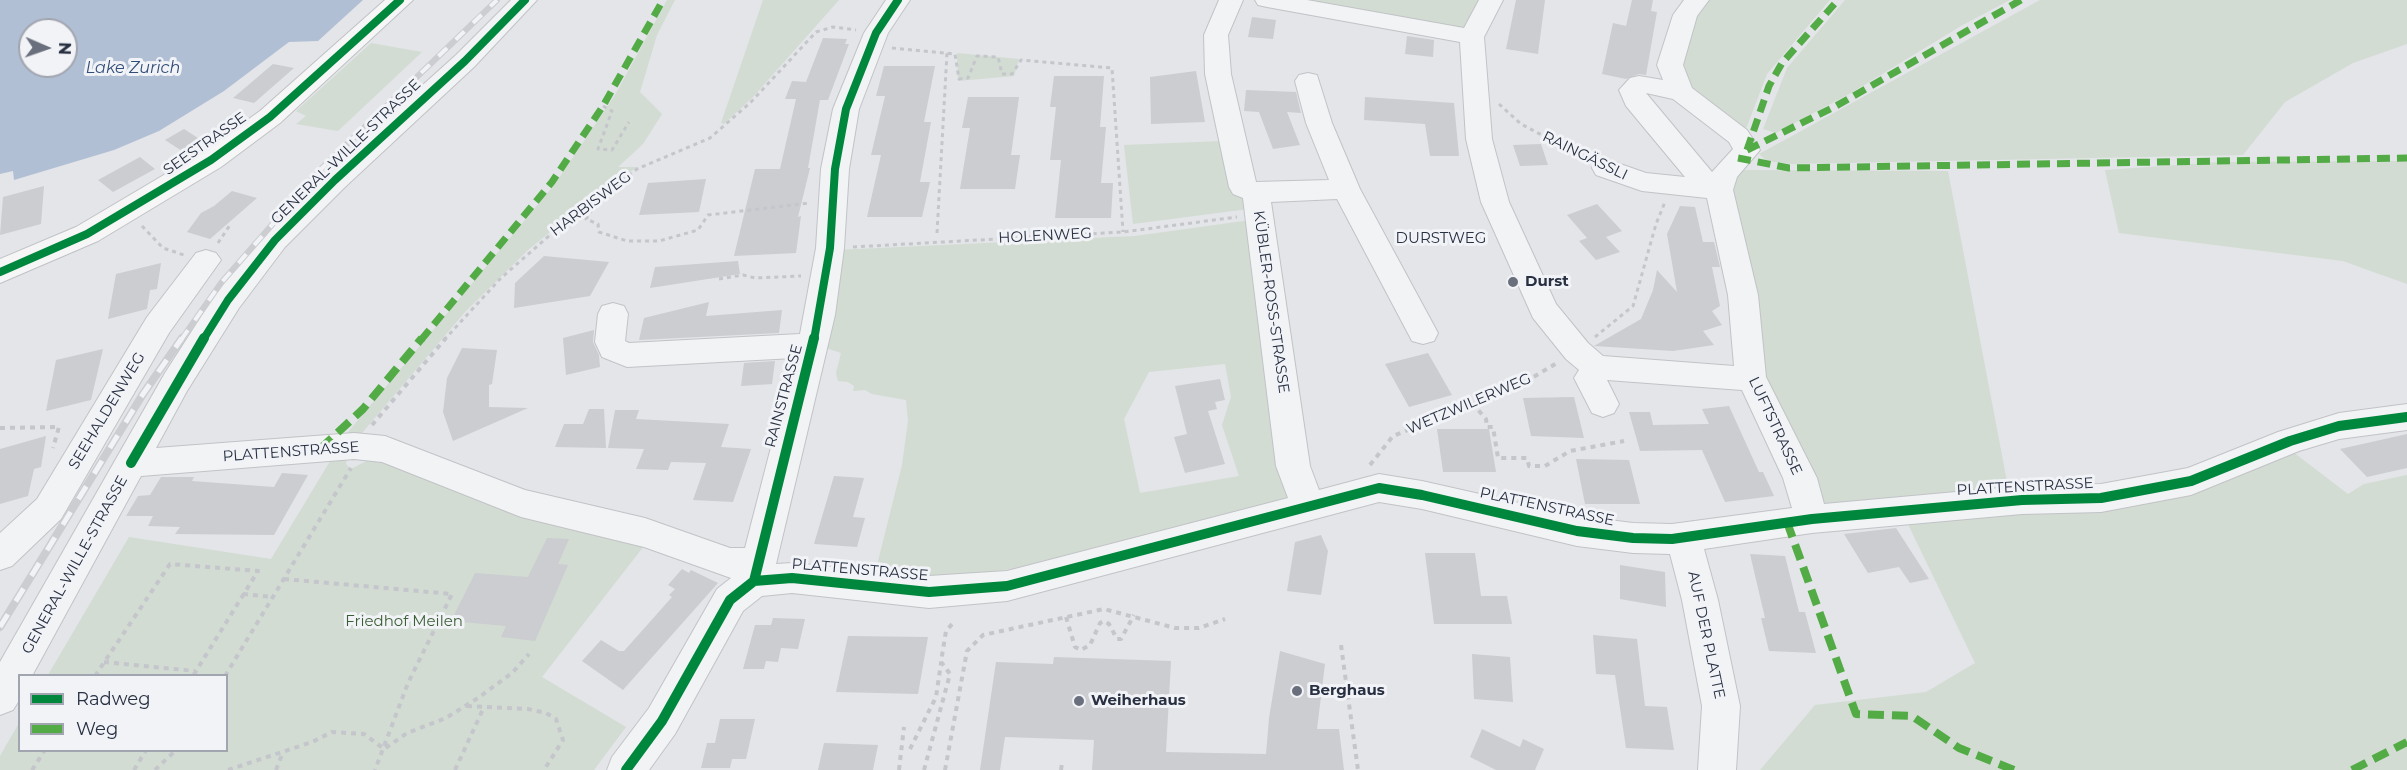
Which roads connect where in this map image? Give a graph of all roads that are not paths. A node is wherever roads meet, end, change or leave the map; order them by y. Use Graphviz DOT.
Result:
graph roads {
  1 [pos="400,0"];
  2 [pos="525,0"];
  3 [pos="898,0"];
  4 [pos="1231,0"];
  5 [pos="1268,0"];
  6 [pos="1491,0"];
  7 [pos="1697,0"];
  8 [pos="1472,37"];
  9 [pos="1308,81"];
  10 [pos="1681,92"];
  11 [pos="1606,168"];
  12 [pos="1346,189"];
  13 [pos="1719,190"];
  14 [pos="1257,204"];
  15 [pos="206,260"];
  16 [pos="0,272"];
  17 [pos="613,314"];
  18 [pos="1423,333"];
  19 [pos="813,345"];
  20 [pos="1586,359"];
  21 [pos="1751,379"];
  22 [pos="1603,404"];
  23 [pos="2407,417"];
  24 [pos="131,463"];
  25 [pos="1308,506"];
  26 [pos="1812,519"];
  27 [pos="1683,537"];
  28 [pos="8,539"];
  29 [pos="755,572"];
  30 [pos="0,698"];
  31 [pos="626,770"];
  32 [pos="1717,770"];
  1 -- 16 [label="main road, SEESTRASSE"];
  2 -- 24 [label="street, GENERAL-WILLE-STRASSE"];
  3 -- 19 [label="street, RAINSTRASSE"];
  4 -- 14 [label="street, KÜBLER-ROSS-STRASSE"];
  5 -- 8 [label="street"];
  6 -- 8 [label="street"];
  7 -- 10 [label="street"];
  8 -- 20 [label="street"];
  9 -- 12 [label="street, DURSTWEG"];
  10 -- 13 [label="street"];
  10 -- 13 [label="street"];
  11 -- 13 [label="street, RAINGÄSSLI"];
  12 -- 14 [label="street"];
  12 -- 18 [label="street, DURSTWEG"];
  13 -- 21 [label="street, LUFTSTRASSE"];
  14 -- 25 [label="street, KÜBLER-ROSS-STRASSE"];
  15 -- 28 [label="street, SEEHALDENWEG"];
  17 -- 19 [label="street, RAINSTRASSE"];
  19 -- 29 [label="street, RAINSTRASSE"];
  20 -- 21 [label="street"];
  20 -- 22 [label="street"];
  21 -- 26 [label="street, LUFTSTRASSE"];
  23 -- 26 [label="street, PLATTENSTRASSE"];
  24 -- 29 [label="street, PLATTENSTRASSE"];
  24 -- 30 [label="street, GENERAL-WILLE-STRASSE"];
  25 -- 27 [label="street, PLATTENSTRASSE"];
  25 -- 29 [label="street, PLATTENSTRASSE"];
  26 -- 27 [label="street, PLATTENSTRASSE"];
  27 -- 32 [label="street, AUF DER PLATTE"];
  29 -- 31 [label="street"];
}
